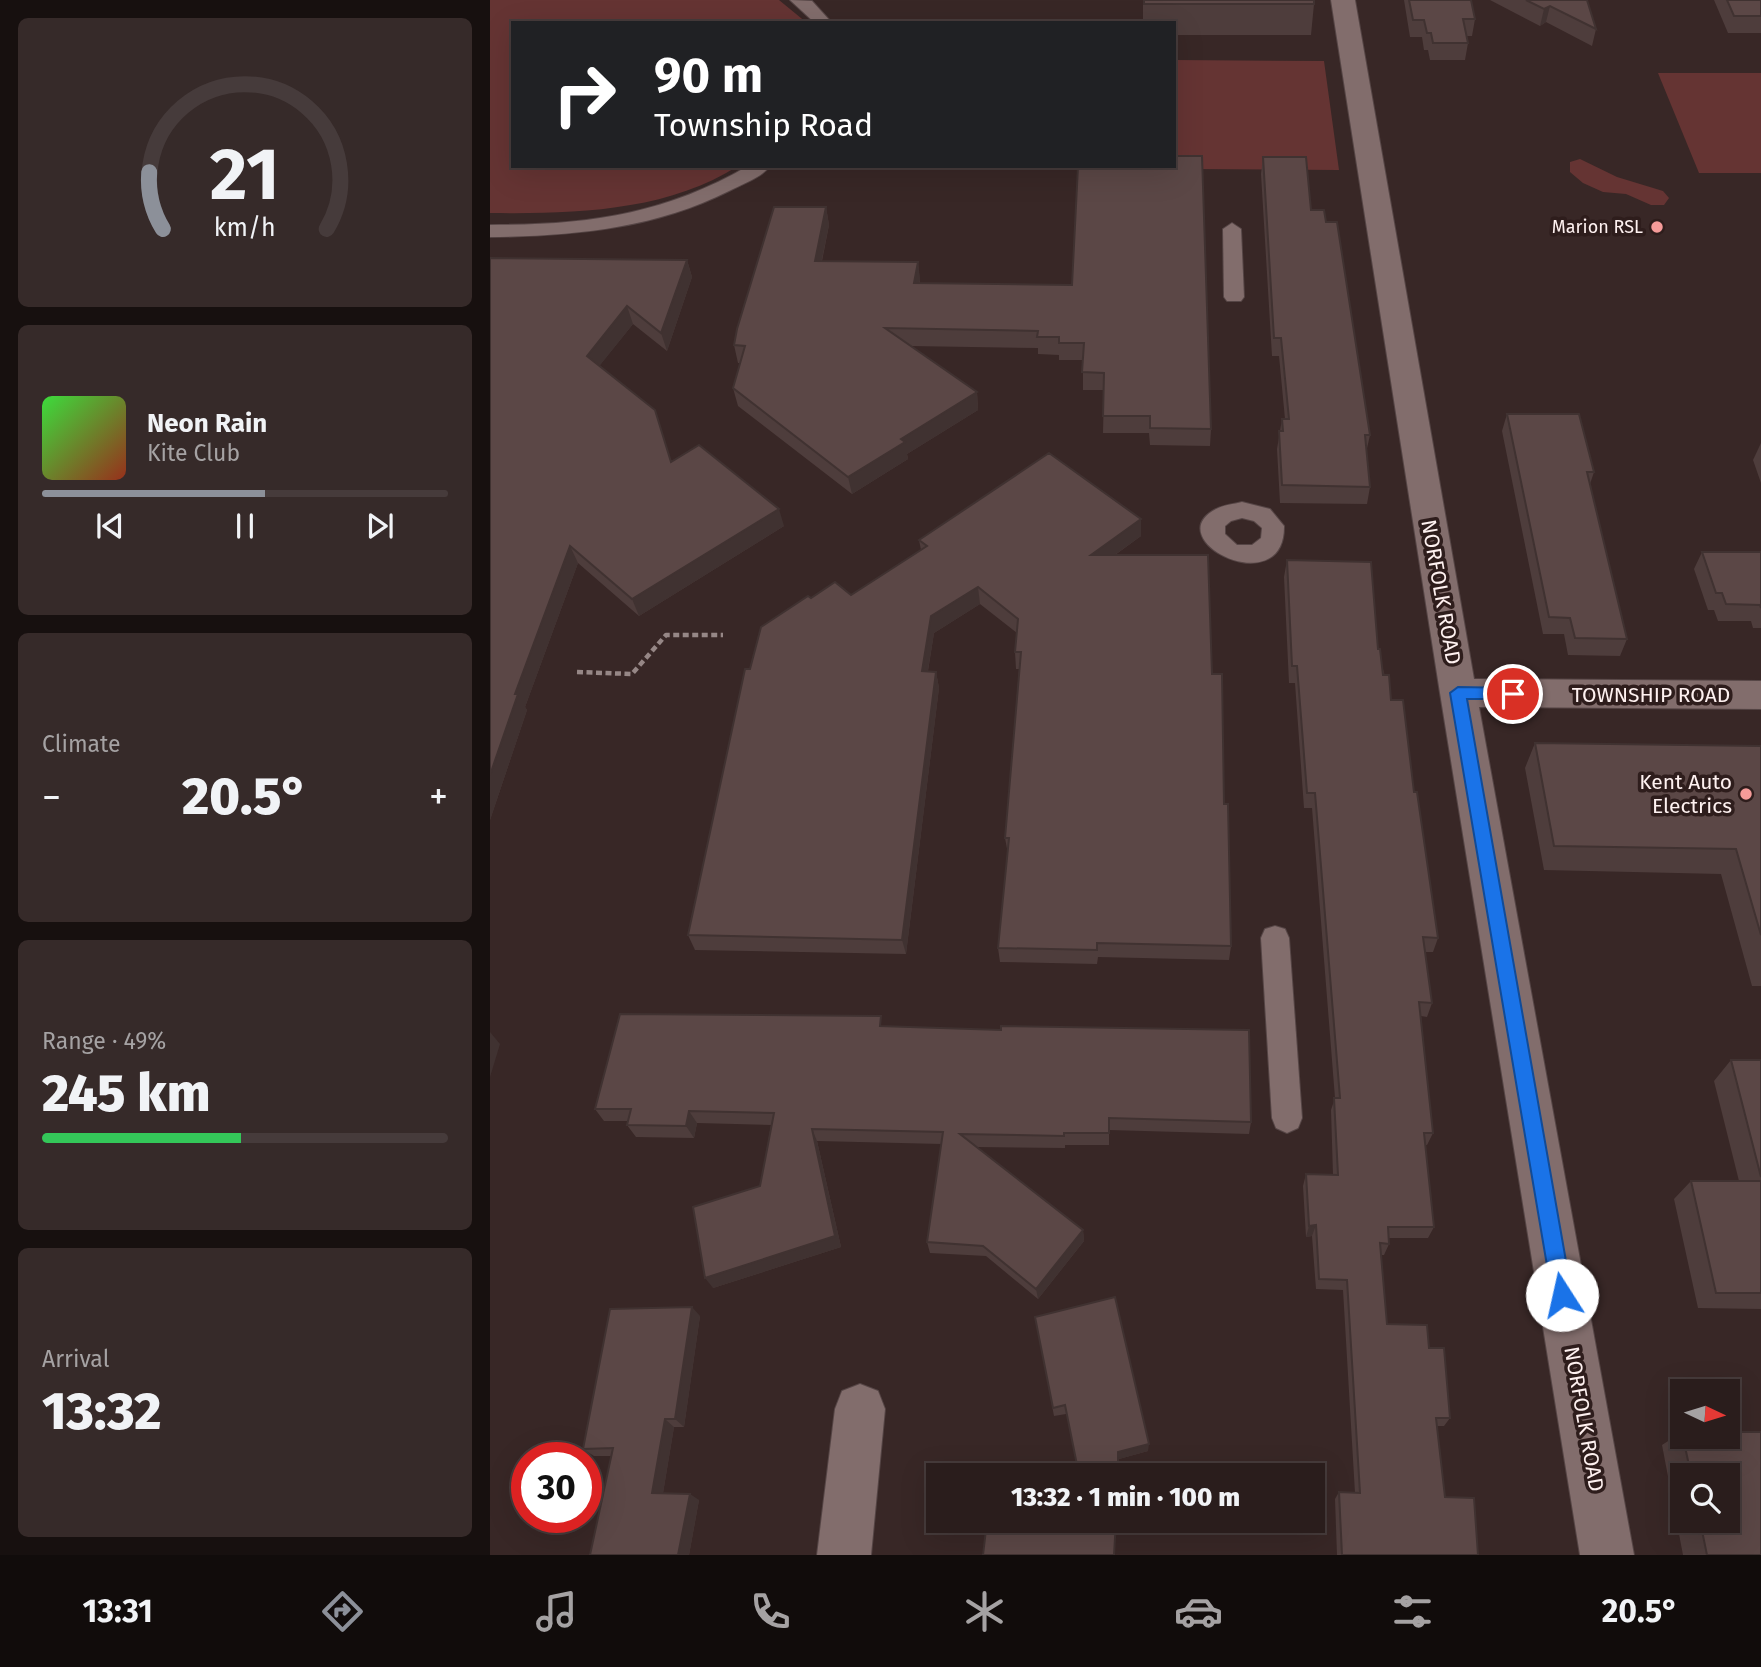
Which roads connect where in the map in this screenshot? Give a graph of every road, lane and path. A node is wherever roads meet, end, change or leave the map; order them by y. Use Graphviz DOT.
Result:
graph roads {
  1 [pos="798,0"];
  2 [pos="1343,0"];
  3 [pos="822,21"];
  4 [pos="758,168"];
  5 [pos="1232,229"];
  6 [pos="490,231"];
  7 [pos="1234,298"];
  8 [pos="723,635"];
  9 [pos="576,672"];
  10 [pos="1458,693"];
  11 [pos="1761,695"];
  12 [pos="1275,938"];
  13 [pos="1287,1118"];
  14 [pos="860,1409"];
  15 [pos="844,1555"];
  16 [pos="1607,1555"];
  1 -- 3 [label="lane"];
  2 -- 10 [label="street, NORFOLK ROAD"];
  4 -- 6 [label="lane"];
  5 -- 7 [label="lane"];
  8 -- 9 [label="path"];
  10 -- 11 [label="street, TOWNSHIP ROAD"];
  10 -- 16 [label="street, NORFOLK ROAD"];
  12 -- 13 [label="lane"];
  14 -- 15 [label="street"];
}
